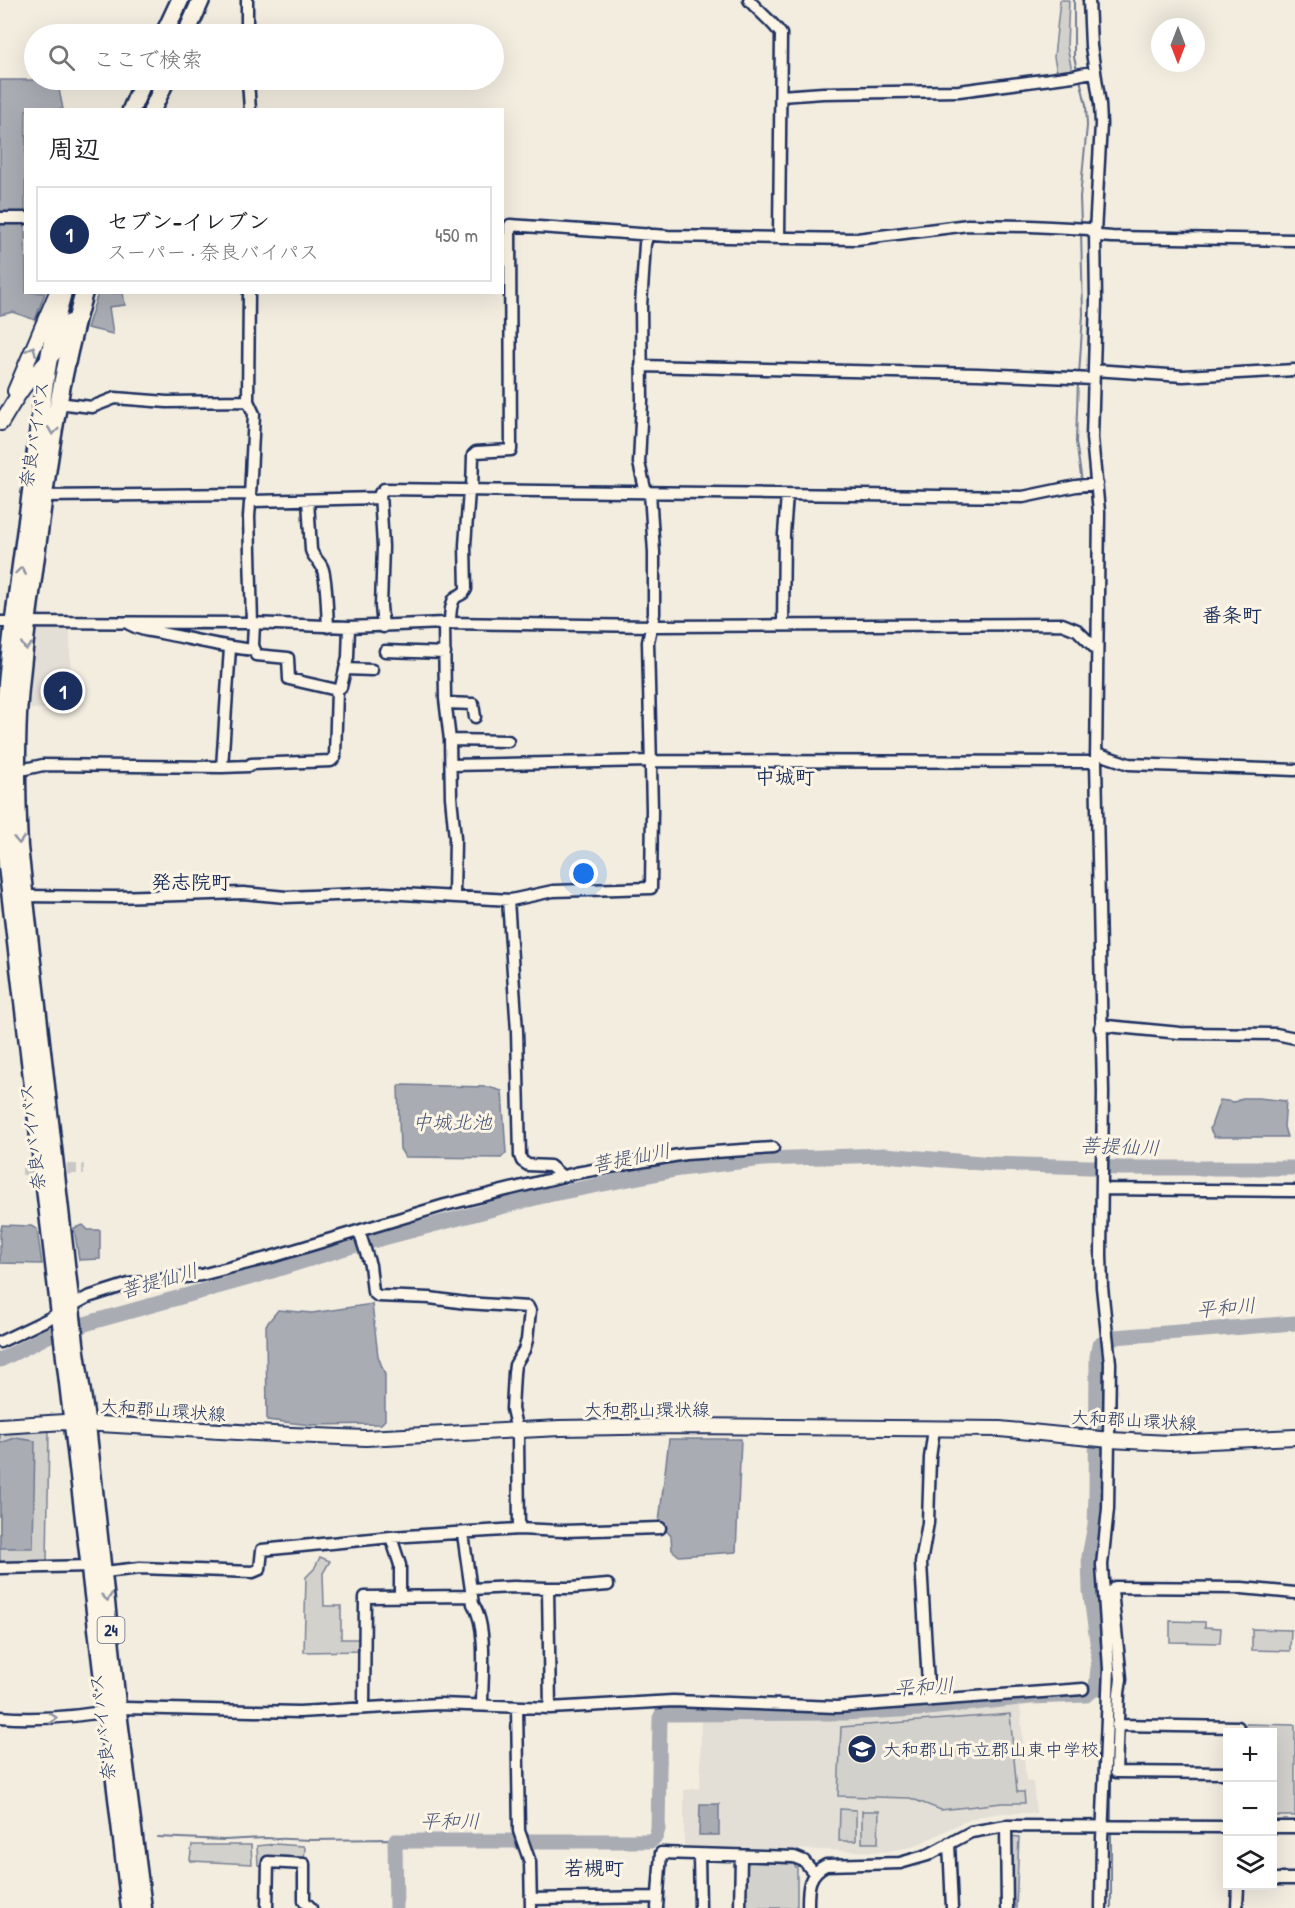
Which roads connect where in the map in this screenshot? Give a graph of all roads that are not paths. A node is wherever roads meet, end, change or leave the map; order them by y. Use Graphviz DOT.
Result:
graph roads {
  1 [pos="180,0"];
  2 [pos="201,0"];
  3 [pos="247,0"];
  4 [pos="749,0"];
  5 [pos="1089,0"];
  6 [pos="169,24"];
  7 [pos="190,24"];
  8 [pos="248,24"];
  9 [pos="1095,71"];
  10 [pos="140,90"];
  11 [pos="161,90"];
  12 [pos="249,90"];
  13 [pos="781,96"];
  14 [pos="132,108"];
  15 [pos="153,108"];
  16 [pos="250,108"];
  17 [pos="24,218"];
  18 [pos="0,219"];
  19 [pos="1095,232"];
  20 [pos="648,234"];
  21 [pos="779,238"];
  22 [pos="1295,240"];
  23 [pos="56,294"];
  24 [pos="63,294"];
  25 [pos="82,294"];
  26 [pos="82,294"];
  27 [pos="249,294"];
  28 [pos="48,362"];
  29 [pos="641,366"];
  30 [pos="1295,370"];
  31 [pos="1094,375"];
  32 [pos="248,401"];
  33 [pos="57,404"];
  34 [pos="1,425"];
  35 [pos="1096,484"];
  36 [pos="471,491"];
  37 [pos="648,493"];
  38 [pos="380,494"];
  39 [pos="787,495"];
  40 [pos="43,496"];
  41 [pos="252,498"];
  42 [pos="308,500"];
  43 [pos="14,622"];
  44 [pos="127,622"];
  45 [pos="253,623"];
  46 [pos="447,624"];
  47 [pos="783,625"];
  48 [pos="652,626"];
  49 [pos="328,627"];
  50 [pos="349,627"];
  51 [pos="383,627"];
  52 [pos="230,648"];
  53 [pos="1096,649"];
  54 [pos="255,650"];
  55 [pos="385,651"];
  56 [pos="445,653"];
  57 [pos="345,669"];
  58 [pos="372,670"];
  59 [pos="337,690"];
  60 [pos="446,703"];
  61 [pos="475,717"];
  62 [pos="450,740"];
  63 [pos="508,741"];
  64 [pos="1096,757"];
  65 [pos="651,761"];
  66 [pos="451,765"];
  67 [pos="222,767"];
  68 [pos="1295,770"];
  69 [pos="16,771"];
  70 [pos="24,896"];
  71 [pos="454,896"];
  72 [pos="508,900"];
  73 [pos="1100,1028"];
  74 [pos="1295,1038"];
  75 [pos="773,1148"];
  76 [pos="562,1176"];
  77 [pos="1102,1187"];
  78 [pos="1295,1191"];
  79 [pos="360,1233"];
  80 [pos="66,1312"];
  81 [pos="0,1342"];
  82 [pos="79,1422"];
  83 [pos="0,1426"];
  84 [pos="934,1429"];
  85 [pos="517,1430"];
  86 [pos="1295,1437"];
  87 [pos="1099,1439"];
  88 [pos="660,1527"];
  89 [pos="519,1529"];
  90 [pos="464,1534"];
  91 [pos="391,1537"];
  92 [pos="0,1568"];
  93 [pos="97,1569"];
  94 [pos="608,1585"];
  95 [pos="548,1588"];
  96 [pos="472,1592"];
  97 [pos="1295,1593"];
  98 [pos="400,1596"];
  99 [pos="1083,1689"];
  100 [pos="928,1701"];
  101 [pos="482,1705"];
  102 [pos="517,1707"];
  103 [pos="364,1708"];
  104 [pos="550,1708"];
  105 [pos="113,1711"];
  106 [pos="0,1717"];
  107 [pos="1112,1722"];
  108 [pos="1238,1726"];
  109 [pos="1223,1773"];
  110 [pos="1006,1826"];
  111 [pos="1104,1826"];
  112 [pos="1223,1827"];
  113 [pos="1277,1827"];
  114 [pos="1295,1827"];
  115 [pos="949,1843"];
  116 [pos="699,1855"];
  117 [pos="741,1856"];
  118 [pos="814,1873"];
  119 [pos="1277,1879"];
  120 [pos="1295,1879"];
  121 [pos="1238,1890"];
  122 [pos="657,1902"];
  123 [pos="531,1904"];
  124 [pos="130,1908"];
  125 [pos="143,1908"];
  126 [pos="267,1908"];
  127 [pos="311,1908"];
  128 [pos="700,1908"];
  129 [pos="741,1908"];
  130 [pos="808,1908"];
  131 [pos="952,1908"];
  132 [pos="1007,1908"];
  133 [pos="1101,1908"];
  134 [pos="1238,1908"];
  1 -- 6 [label="highway"];
  2 -- 7 [label="highway"];
  3 -- 8 [label="street"];
  4 -- 13 [label="street"];
  5 -- 9 [label="street"];
  9 -- 13 [label="street"];
  9 -- 19 [label="street"];
  10 -- 14 [label="highway"];
  11 -- 15 [label="highway"];
  12 -- 16 [label="street"];
  13 -- 21 [label="street"];
  17 -- 18 [label="street"];
  19 -- 21 [label="street"];
  19 -- 22 [label="street"];
  19 -- 31 [label="street"];
  20 -- 21 [label="street"];
  20 -- 29 [label="street"];
  20 -- 36 [label="street"];
  34 -- 23 [label="main road, one-way"];
  24 -- 28 [label="highway, 奈良バイパス / 24"];
  25 -- 28 [label="main road"];
  26 -- 33 [label="highway, 奈良バイパス / 24"];
  27 -- 32 [label="street"];
  28 -- 34 [label="main road"];
  43 -- 28 [label="highway, 奈良バイパス / 24, one-way"];
  29 -- 31 [label="street"];
  29 -- 37 [label="street"];
  30 -- 31 [label="street"];
  31 -- 35 [label="street"];
  32 -- 33 [label="street"];
  32 -- 41 [label="street"];
  33 -- 40 [label="highway, 奈良バイパス / 24, one-way"];
  35 -- 39 [label="street"];
  35 -- 53 [label="street"];
  36 -- 37 [label="street"];
  36 -- 38 [label="street"];
  36 -- 46 [label="street"];
  37 -- 39 [label="street"];
  37 -- 48 [label="street"];
  38 -- 42 [label="street"];
  38 -- 51 [label="street"];
  39 -- 47 [label="street"];
  40 -- 41 [label="street"];
  40 -- 43 [label="highway, 奈良バイパス / 24"];
  41 -- 42 [label="street"];
  41 -- 45 [label="street"];
  42 -- 49 [label="street"];
  43 -- 44 [label="street"];
  43 -- 69 [label="highway, 奈良バイパス / 24, one-way"];
  43 -- 80 [label="highway, 奈良バイパス / 24"];
  44 -- 45 [label="street"];
  44 -- 52 [label="street"];
  45 -- 49 [label="street"];
  45 -- 54 [label="street"];
  46 -- 48 [label="street"];
  46 -- 51 [label="street"];
  46 -- 56 [label="street"];
  47 -- 48 [label="street"];
  47 -- 53 [label="street"];
  48 -- 65 [label="street"];
  49 -- 50 [label="street"];
  50 -- 51 [label="street"];
  50 -- 57 [label="street"];
  52 -- 54 [label="street"];
  52 -- 67 [label="street"];
  53 -- 64 [label="street"];
  54 -- 59 [label="street"];
  55 -- 56 [label="street"];
  56 -- 60 [label="street"];
  57 -- 58 [label="street"];
  57 -- 59 [label="street"];
  59 -- 67 [label="street"];
  60 -- 61 [label="street"];
  60 -- 62 [label="street"];
  62 -- 63 [label="street"];
  62 -- 66 [label="street"];
  64 -- 65 [label="street"];
  64 -- 68 [label="street"];
  64 -- 73 [label="street"];
  65 -- 66 [label="street"];
  65 -- 72 [label="street"];
  66 -- 71 [label="street"];
  67 -- 69 [label="street"];
  69 -- 70 [label="highway, 奈良バイパス / 24, one-way"];
  70 -- 71 [label="street"];
  70 -- 80 [label="highway, 奈良バイパス / 24"];
  71 -- 72 [label="street"];
  72 -- 76 [label="street"];
  73 -- 74 [label="street"];
  73 -- 77 [label="street"];
  75 -- 76 [label="street"];
  76 -- 79 [label="street"];
  77 -- 78 [label="street"];
  77 -- 87 [label="street"];
  79 -- 80 [label="street"];
  79 -- 85 [label="street"];
  80 -- 81 [label="street"];
  80 -- 82 [label="highway, 奈良バイパス / 24"];
  82 -- 83 [label="main road, 大和郡山環状線"];
  82 -- 85 [label="main road, 大和郡山環状線"];
  82 -- 93 [label="highway, 奈良バイパス / 24"];
  84 -- 85 [label="main road, 大和郡山環状線"];
  84 -- 87 [label="main road, 大和郡山環状線"];
  84 -- 100 [label="street"];
  85 -- 89 [label="street"];
  86 -- 87 [label="main road, 大和郡山環状線"];
  87 -- 107 [label="street"];
  88 -- 89 [label="street"];
  89 -- 90 [label="street"];
  90 -- 91 [label="street"];
  90 -- 96 [label="street"];
  91 -- 93 [label="street"];
  91 -- 98 [label="street"];
  92 -- 93 [label="street"];
  93 -- 105 [label="highway, 奈良バイパス / 24"];
  94 -- 95 [label="street"];
  95 -- 96 [label="street"];
  95 -- 104 [label="street"];
  96 -- 98 [label="street"];
  96 -- 101 [label="street"];
  97 -- 107 [label="street"];
  98 -- 103 [label="street"];
  99 -- 100 [label="street"];
  100 -- 104 [label="street"];
  101 -- 102 [label="street"];
  101 -- 103 [label="street"];
  102 -- 104 [label="street"];
  102 -- 123 [label="street"];
  103 -- 105 [label="street"];
  106 -- 105 [label="street, one-way"];
  105 -- 124 [label="highway, 奈良バイパス / 24"];
  105 -- 125 [label="highway, 奈良バイパス / 24"];
  107 -- 108 [label="street"];
  107 -- 109 [label="street"];
  107 -- 111 [label="street"];
  110 -- 111 [label="street"];
  110 -- 115 [label="street"];
  110 -- 132 [label="street"];
  111 -- 112 [label="street"];
  111 -- 133 [label="street"];
  113 -- 114 [label="street"];
  115 -- 118 [label="street"];
  115 -- 131 [label="street"];
  116 -- 117 [label="street"];
  116 -- 122 [label="street"];
  116 -- 128 [label="street"];
  117 -- 118 [label="street"];
  117 -- 129 [label="street"];
  118 -- 130 [label="street"];
  119 -- 120 [label="street"];
  121 -- 134 [label="street"];
  122 -- 123 [label="street"];
  126 -- 127 [label="street"];
}
